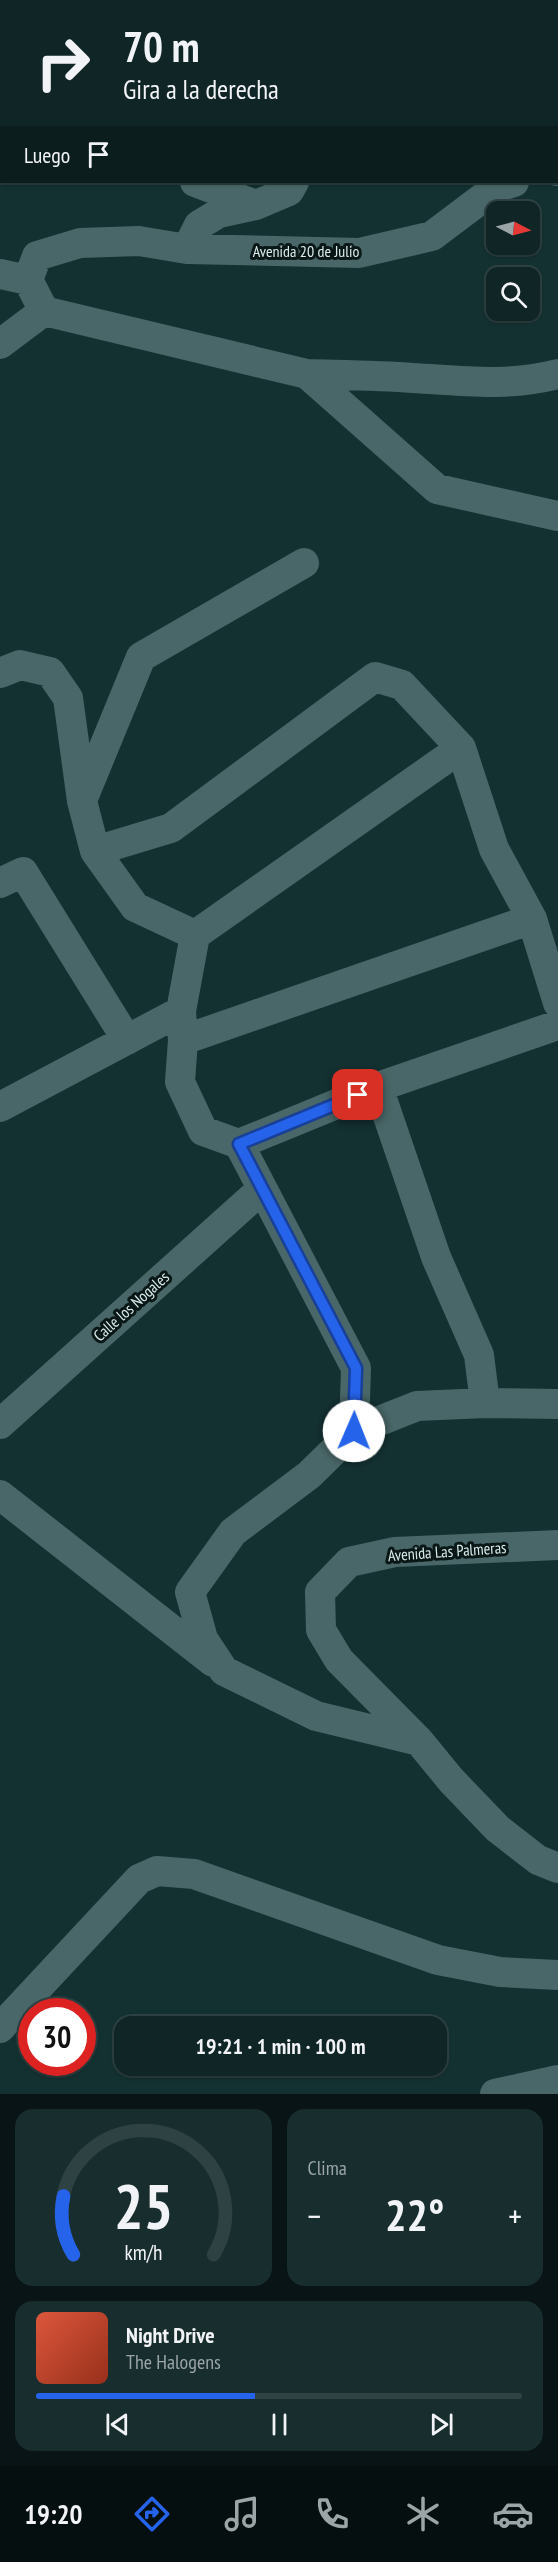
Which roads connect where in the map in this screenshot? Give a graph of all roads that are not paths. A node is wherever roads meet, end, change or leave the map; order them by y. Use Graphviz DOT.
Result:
graph roads {
  1 [pos="198,183"];
  2 [pos="293,183"];
  3 [pos="510,183"];
  4 [pos="256,205"];
  5 [pos="188,249"];
  6 [pos="14,277"];
  7 [pos="44,311"];
  8 [pos="0,344"];
  9 [pos="307,374"];
  10 [pos="558,374"];
  11 [pos="558,516"];
  12 [pos="304,563"];
  13 [pos="0,673"];
  14 [pos="461,748"];
  15 [pos="82,801"];
  16 [pos="95,851"];
  17 [pos="0,884"];
  18 [pos="532,919"];
  19 [pos="195,935"];
  20 [pos="558,1003"];
  21 [pos="181,1011"];
  22 [pos="558,1025"];
  23 [pos="127,1040"];
  24 [pos="183,1040"];
  25 [pos="378,1087"];
  26 [pos="0,1107"];
  27 [pos="239,1144"];
  28 [pos="262,1189"];
  29 [pos="485,1402"];
  30 [pos="558,1404"];
  31 [pos="0,1424"];
  32 [pos="354,1431"];
  33 [pos="0,1495"];
  34 [pos="558,1545"];
  35 [pos="224,1671"];
  36 [pos="420,1741"];
  37 [pos="558,1868"];
  38 [pos="558,1975"];
  39 [pos="5,2012"];
  40 [pos="558,2080"];
  41 [pos="495,2094"];
  1 -- 4 [label="street"];
  2 -- 4 [label="street"];
  3 -- 5 [label="street, Avenida 20 de Julio"];
  4 -- 5 [label="street"];
  5 -- 6 [label="street, Avenida 20 de Julio"];
  6 -- 7 [label="street"];
  7 -- 8 [label="street"];
  7 -- 9 [label="street"];
  9 -- 10 [label="street"];
  9 -- 11 [label="street"];
  12 -- 15 [label="street"];
  13 -- 15 [label="street"];
  14 -- 16 [label="street"];
  14 -- 18 [label="street"];
  14 -- 19 [label="street"];
  15 -- 16 [label="street"];
  16 -- 19 [label="street"];
  17 -- 23 [label="street"];
  18 -- 20 [label="street"];
  18 -- 24 [label="street"];
  19 -- 21 [label="street"];
  21 -- 23 [label="street"];
  21 -- 24 [label="street"];
  22 -- 25 [label="street"];
  23 -- 26 [label="street"];
  24 -- 27 [label="street"];
  25 -- 27 [label="street"];
  25 -- 29 [label="street"];
  27 -- 28 [label="street"];
  28 -- 31 [label="street, Calle los Nogales"];
  28 -- 32 [label="street"];
  29 -- 30 [label="street"];
  29 -- 32 [label="street"];
  32 -- 35 [label="street"];
  33 -- 35 [label="street"];
  34 -- 36 [label="street, Avenida Las Palmeras"];
  35 -- 36 [label="street"];
  36 -- 37 [label="street, Avenida Las Palmeras"];
  38 -- 39 [label="street"];
  40 -- 41 [label="street"];
}
